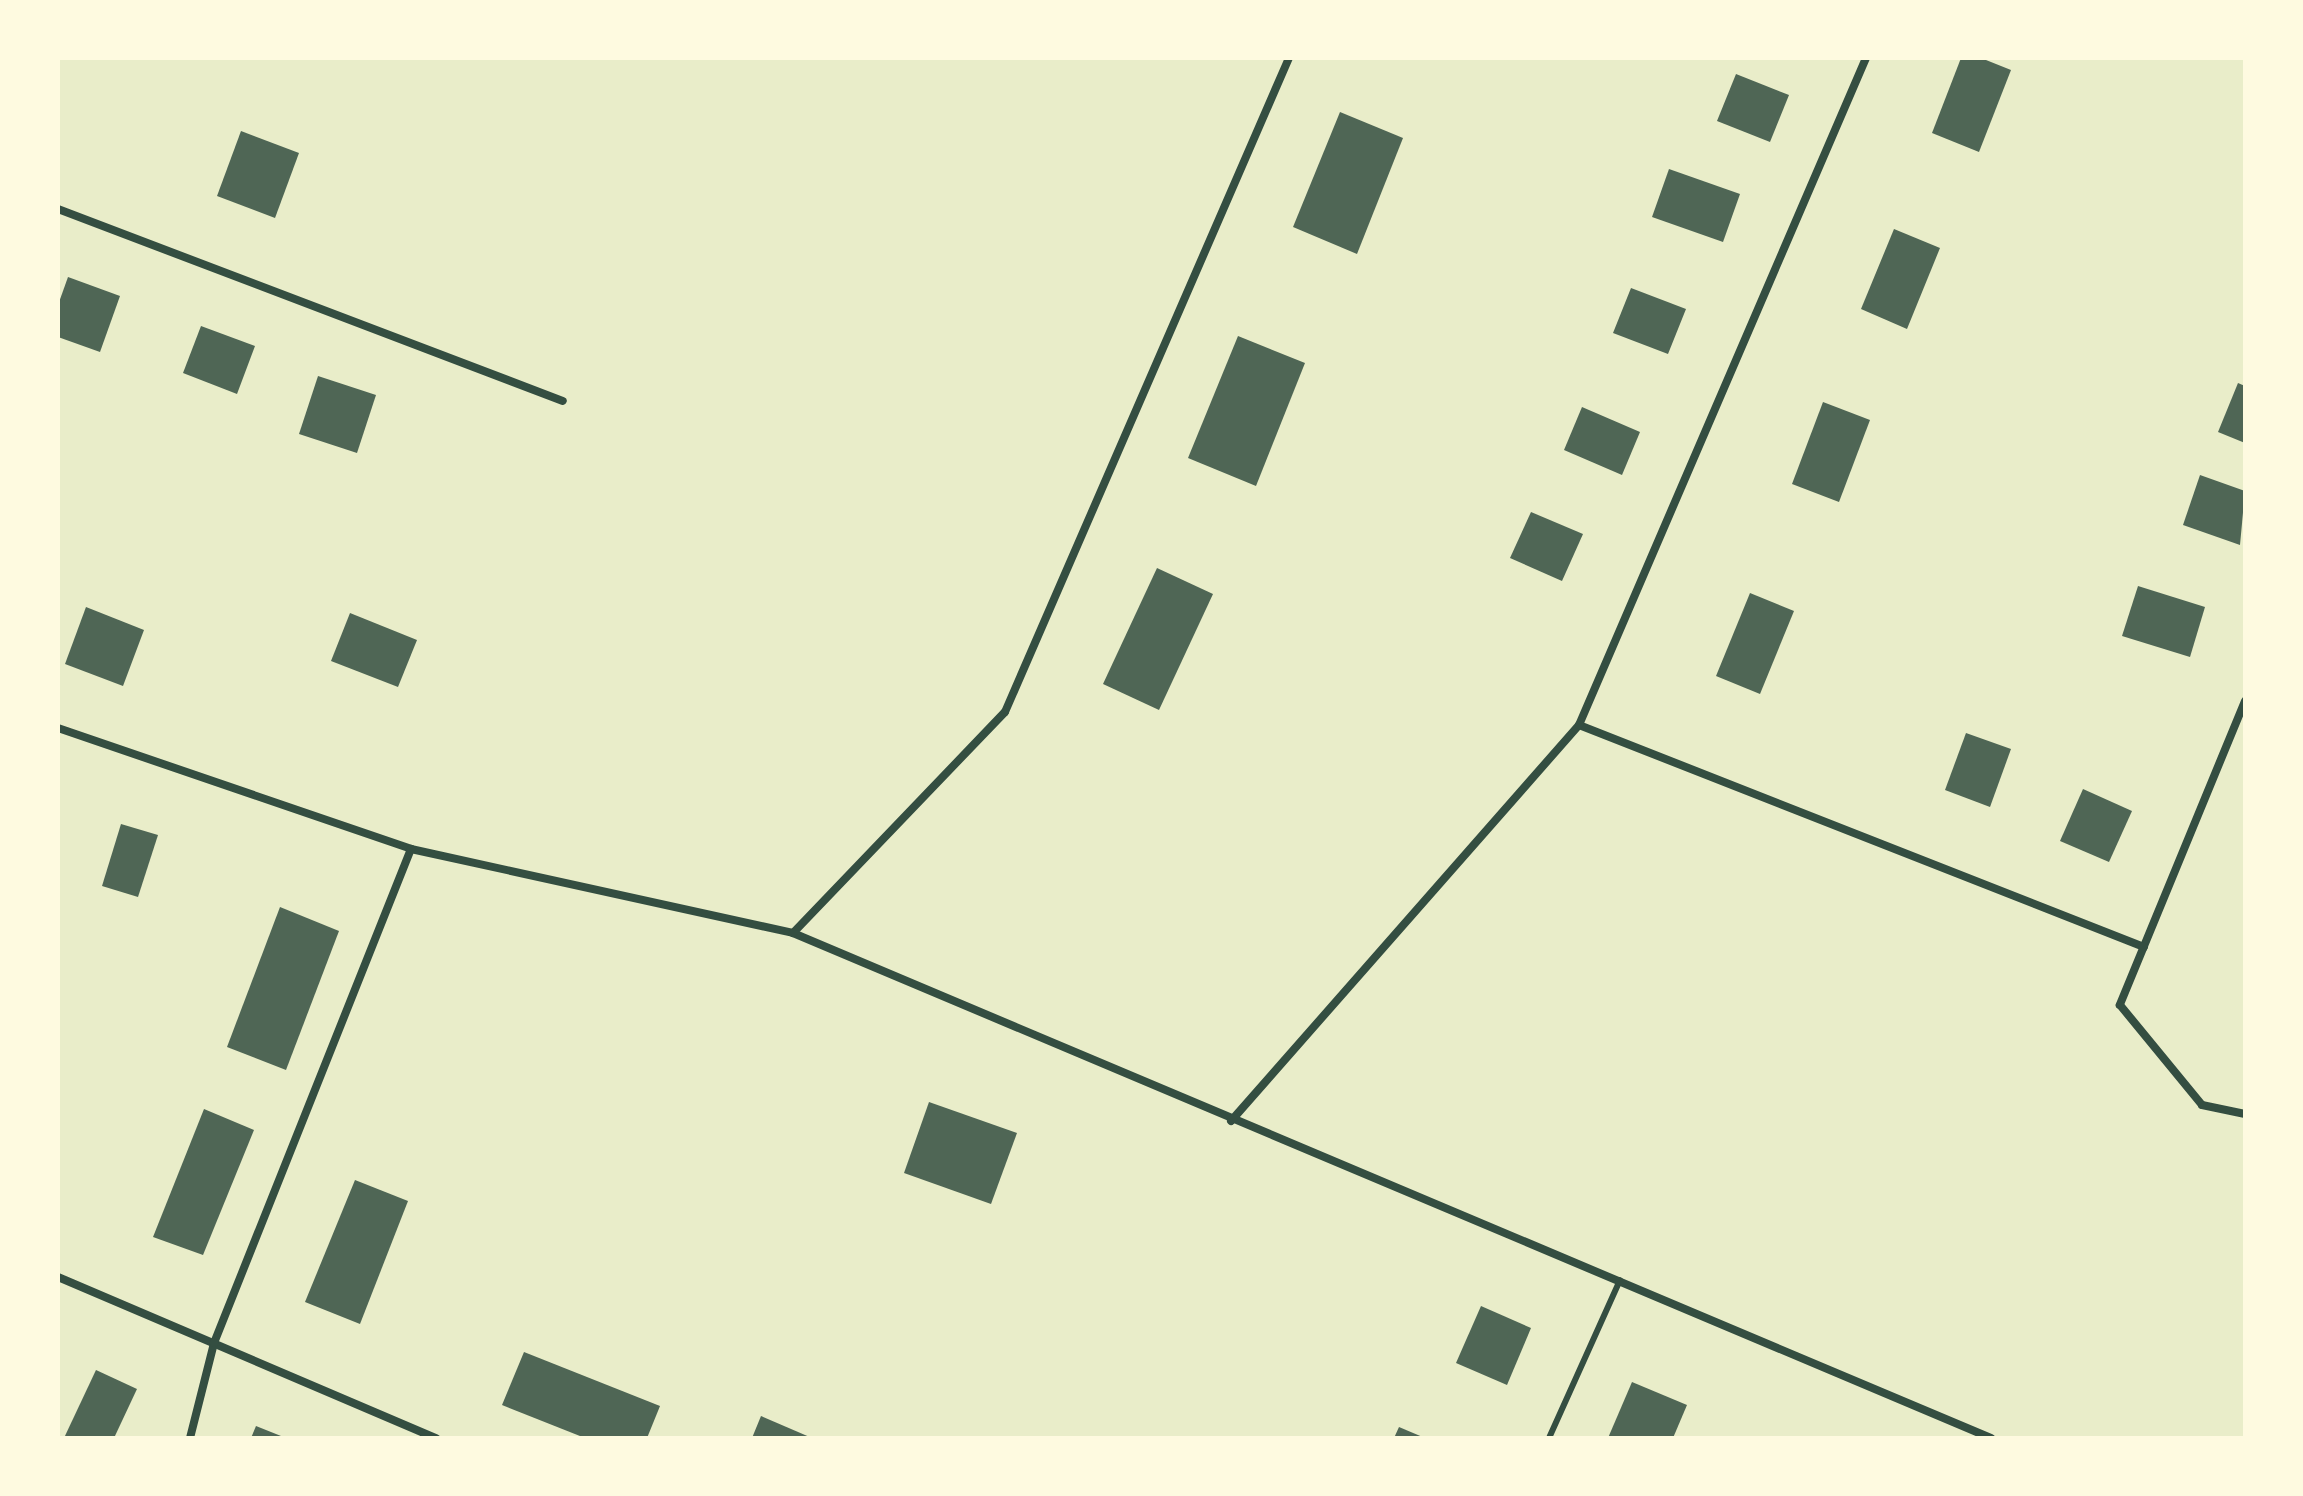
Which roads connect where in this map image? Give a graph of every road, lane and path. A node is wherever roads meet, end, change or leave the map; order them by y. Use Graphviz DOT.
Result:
graph roads {
  1 [pos="1289,58"];
  2 [pos="1866,58"];
  3 [pos="58,209"];
  4 [pos="563,401"];
  5 [pos="2245,701"];
  6 [pos="1579,725"];
  7 [pos="58,728"];
  8 [pos="411,849"];
  9 [pos="793,933"];
  10 [pos="2144,947"];
  11 [pos="2245,1114"];
  12 [pos="1231,1121"];
  13 [pos="58,1277"];
  14 [pos="1620,1280"];
  15 [pos="214,1343"];
  16 [pos="190,1438"];
  17 [pos="436,1438"];
  18 [pos="1549,1438"];
  19 [pos="1991,1438"];
  1 -- 9 [label="street"];
  2 -- 6 [label="street"];
  3 -- 4 [label="street"];
  5 -- 10 [label="street"];
  6 -- 10 [label="street"];
  6 -- 12 [label="street"];
  7 -- 8 [label="street"];
  8 -- 9 [label="street"];
  8 -- 15 [label="street"];
  9 -- 12 [label="street"];
  10 -- 11 [label="street"];
  12 -- 14 [label="street"];
  13 -- 15 [label="street"];
  14 -- 18 [label="lane"];
  14 -- 19 [label="street"];
  15 -- 16 [label="street"];
  15 -- 17 [label="street"];
}
